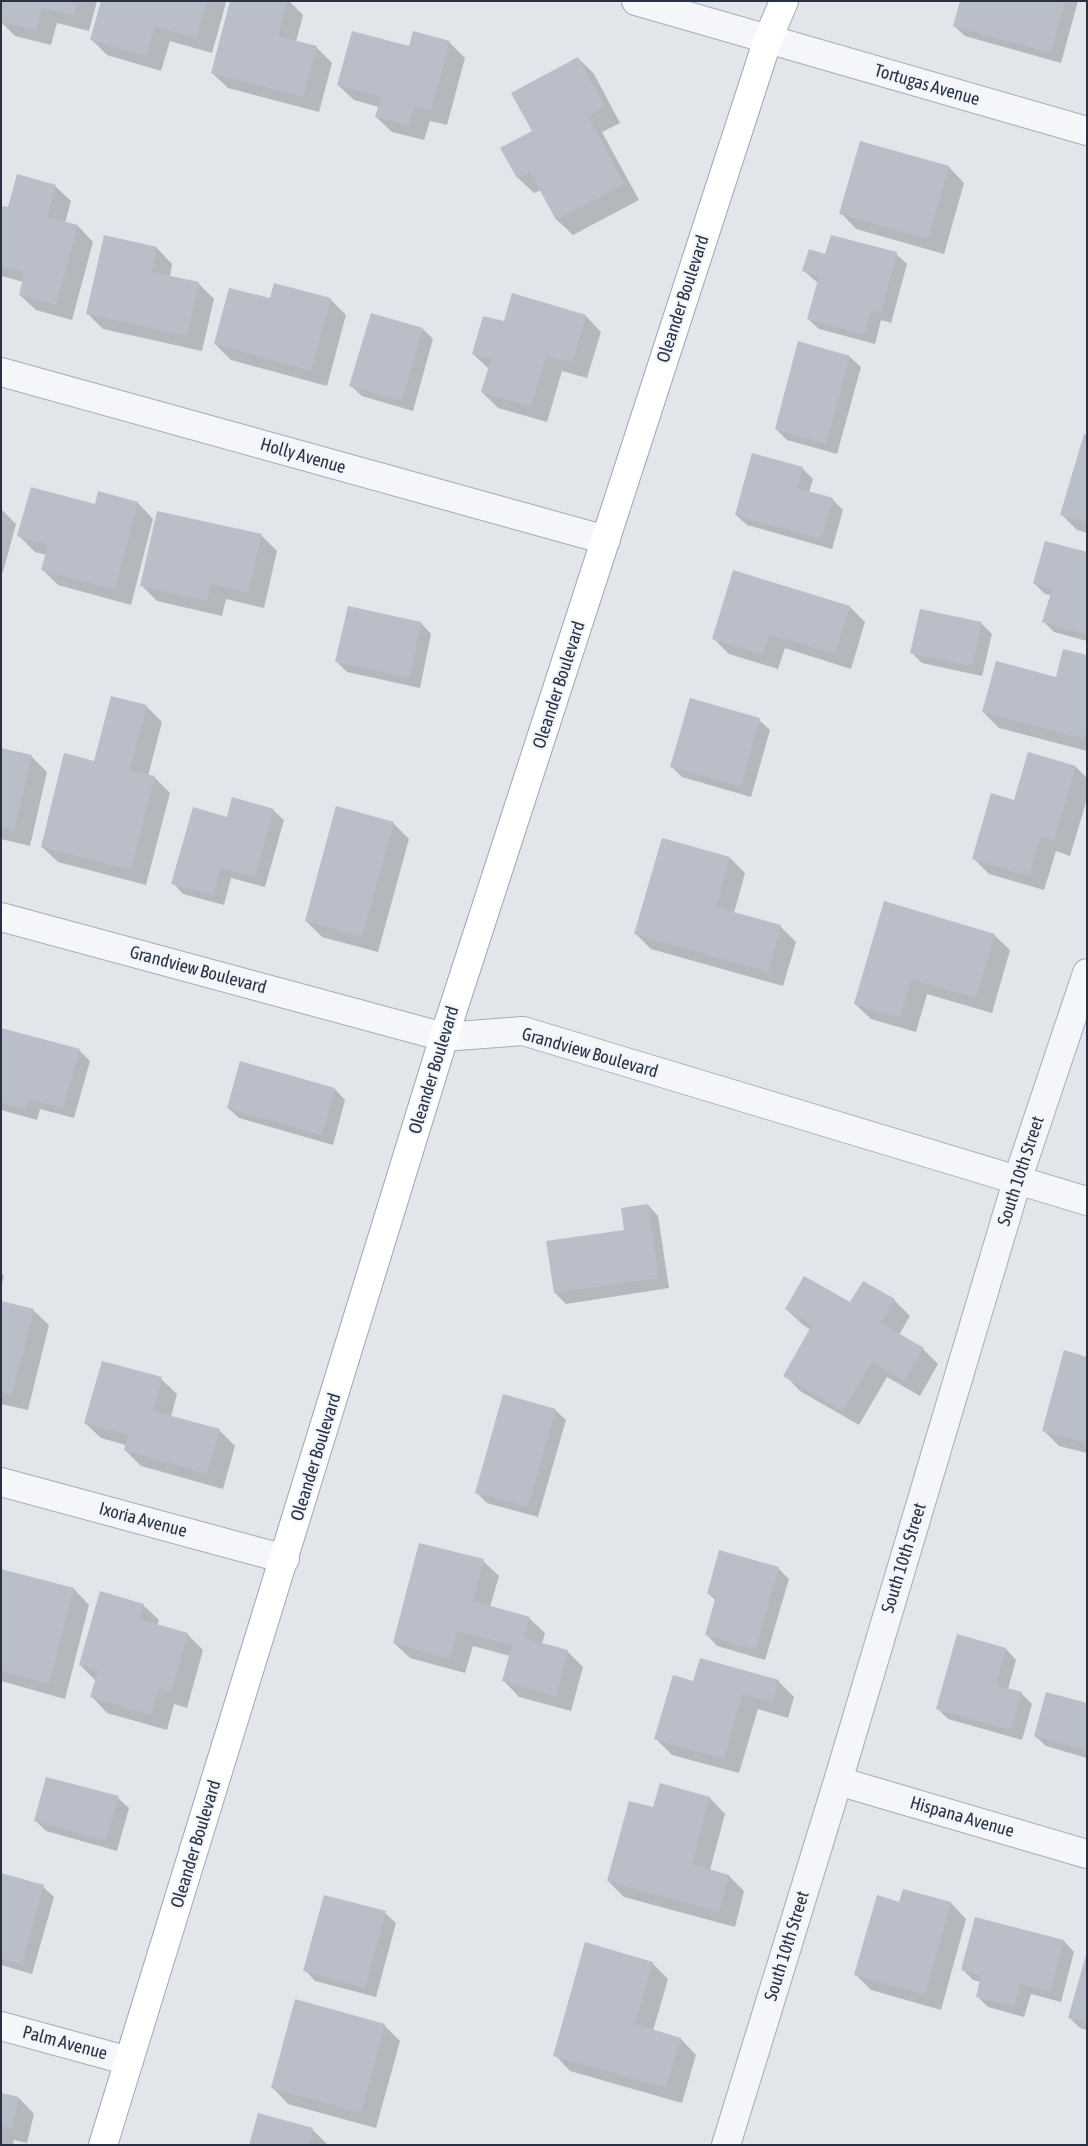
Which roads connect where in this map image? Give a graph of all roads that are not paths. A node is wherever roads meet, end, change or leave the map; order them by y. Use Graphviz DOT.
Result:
graph roads {
  1 [pos="636,1"];
  2 [pos="784,1"];
  3 [pos="768,38"];
  4 [pos="1087,131"];
  5 [pos="1,372"];
  6 [pos="606,540"];
  7 [pos="1,917"];
  8 [pos="1087,973"];
  9 [pos="444,1037"];
  10 [pos="1017,1181"];
  11 [pos="1087,1201"];
  12 [pos="1,1482"];
  13 [pos="285,1559"];
  14 [pos="838,1780"];
  15 [pos="1087,1854"];
  16 [pos="1,2026"];
  17 [pos="129,2061"];
  18 [pos="103,2145"];
  19 [pos="726,2145"];
  1 -- 3 [label="street, Tortugas Avenue"];
  2 -- 3 [label="main road, Oleander Boulevard"];
  3 -- 4 [label="street, Tortugas Avenue"];
  3 -- 6 [label="main road, Oleander Boulevard"];
  5 -- 6 [label="street, Holly Avenue"];
  6 -- 9 [label="main road, Oleander Boulevard"];
  7 -- 9 [label="street, Grandview Boulevard"];
  8 -- 10 [label="street, South 10th Street"];
  9 -- 10 [label="street, Grandview Boulevard"];
  9 -- 13 [label="main road, Oleander Boulevard"];
  10 -- 11 [label="street, Grandview Boulevard"];
  10 -- 14 [label="street, South 10th Street"];
  12 -- 13 [label="street, Ixoria Avenue"];
  13 -- 17 [label="main road, Oleander Boulevard"];
  14 -- 15 [label="street, Hispana Avenue"];
  14 -- 19 [label="street, South 10th Street"];
  16 -- 17 [label="street, Palm Avenue"];
  17 -- 18 [label="main road, Oleander Boulevard"];
}
